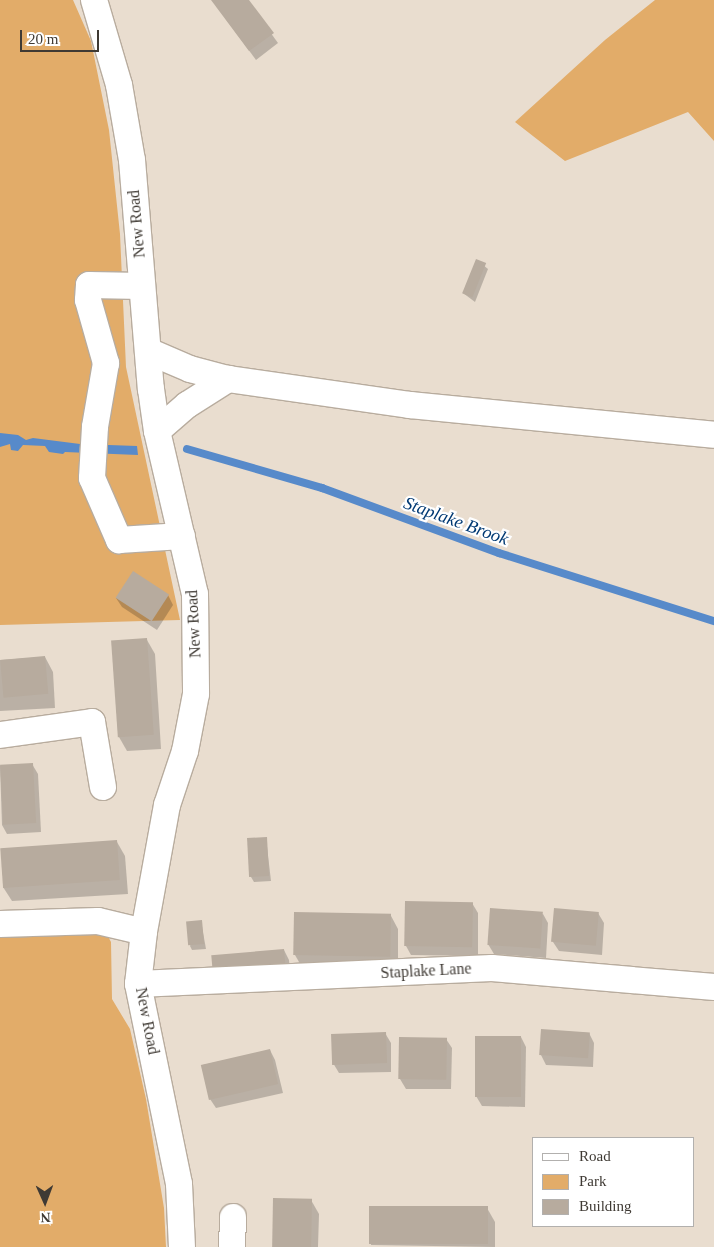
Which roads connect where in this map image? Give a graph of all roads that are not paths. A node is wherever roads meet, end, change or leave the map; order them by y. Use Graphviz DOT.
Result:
graph roads {
  1 [pos="94,0"];
  2 [pos="142,286"];
  3 [pos="148,351"];
  4 [pos="228,379"];
  5 [pos="157,431"];
  6 [pos="714,435"];
  7 [pos="182,536"];
  8 [pos="0,735"];
  9 [pos="103,787"];
  10 [pos="0,924"];
  11 [pos="144,932"];
  12 [pos="138,984"];
  13 [pos="714,987"];
  14 [pos="233,1217"];
  15 [pos="182,1247"];
  16 [pos="232,1247"];
  1 -- 2 [label="street, New Road"];
  2 -- 3 [label="street, New Road"];
  2 -- 7 [label="street"];
  3 -- 4 [label="street"];
  3 -- 5 [label="street, New Road"];
  4 -- 5 [label="street"];
  4 -- 6 [label="street"];
  5 -- 7 [label="street, New Road"];
  7 -- 11 [label="street, New Road"];
  8 -- 9 [label="street"];
  10 -- 11 [label="street"];
  11 -- 12 [label="street, New Road"];
  12 -- 13 [label="street, Staplake Lane"];
  12 -- 15 [label="street, New Road"];
  14 -- 16 [label="street"];
}
